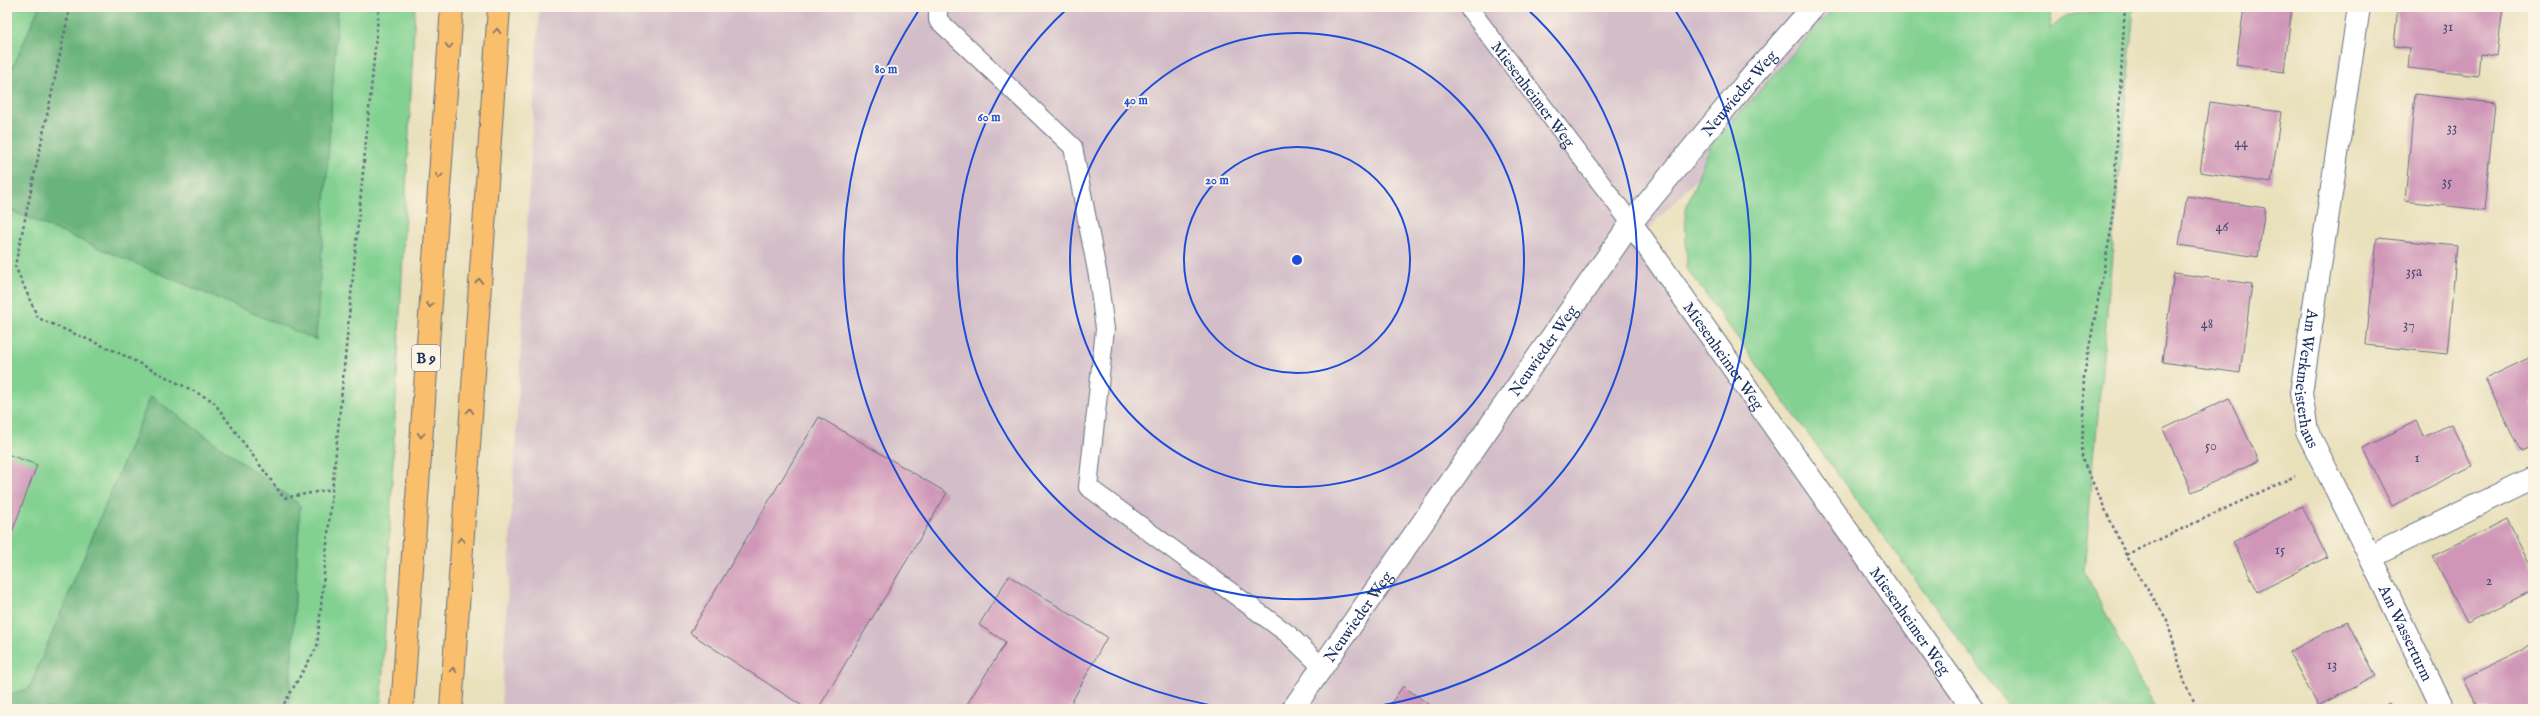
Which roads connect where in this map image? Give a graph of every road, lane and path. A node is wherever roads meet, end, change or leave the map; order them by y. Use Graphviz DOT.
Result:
graph roads {
  1 [pos="70,7"];
  2 [pos="379,7"];
  3 [pos="452,7"];
  4 [pos="499,7"];
  5 [pos="938,7"];
  6 [pos="1468,7"];
  7 [pos="1813,7"];
  8 [pos="2125,7"];
  9 [pos="2359,7"];
  10 [pos="1631,223"];
  11 [pos="2324,462"];
  12 [pos="2533,478"];
  13 [pos="332,489"];
  14 [pos="2126,556"];
  15 [pos="2370,557"];
  16 [pos="1322,666"];
  17 [pos="281,709"];
  18 [pos="402,709"];
  19 [pos="451,709"];
  20 [pos="1293,709"];
  21 [pos="1973,709"];
  22 [pos="2198,709"];
  23 [pos="2443,709"];
  1 -- 13 [label="path"];
  2 -- 13 [label="path"];
  3 -- 18 [label="highway, B 9, one-way"];
  19 -- 4 [label="highway, one-way"];
  5 -- 16 [label="lane"];
  6 -- 10 [label="lane, Miesenheimer Weg"];
  7 -- 10 [label="street, Neuwieder Weg"];
  8 -- 14 [label="path"];
  9 -- 11 [label="street, Am Werkmeisterhaus"];
  10 -- 16 [label="street, Neuwieder Weg"];
  10 -- 21 [label="street, Miesenheimer Weg"];
  11 -- 14 [label="path"];
  11 -- 15 [label="street, Am Werkmeisterhaus"];
  12 -- 15 [label="street"];
  13 -- 17 [label="path"];
  14 -- 22 [label="path"];
  15 -- 23 [label="street, Am Wasserturm"];
  16 -- 20 [label="street, Neuwieder Weg"];
}
